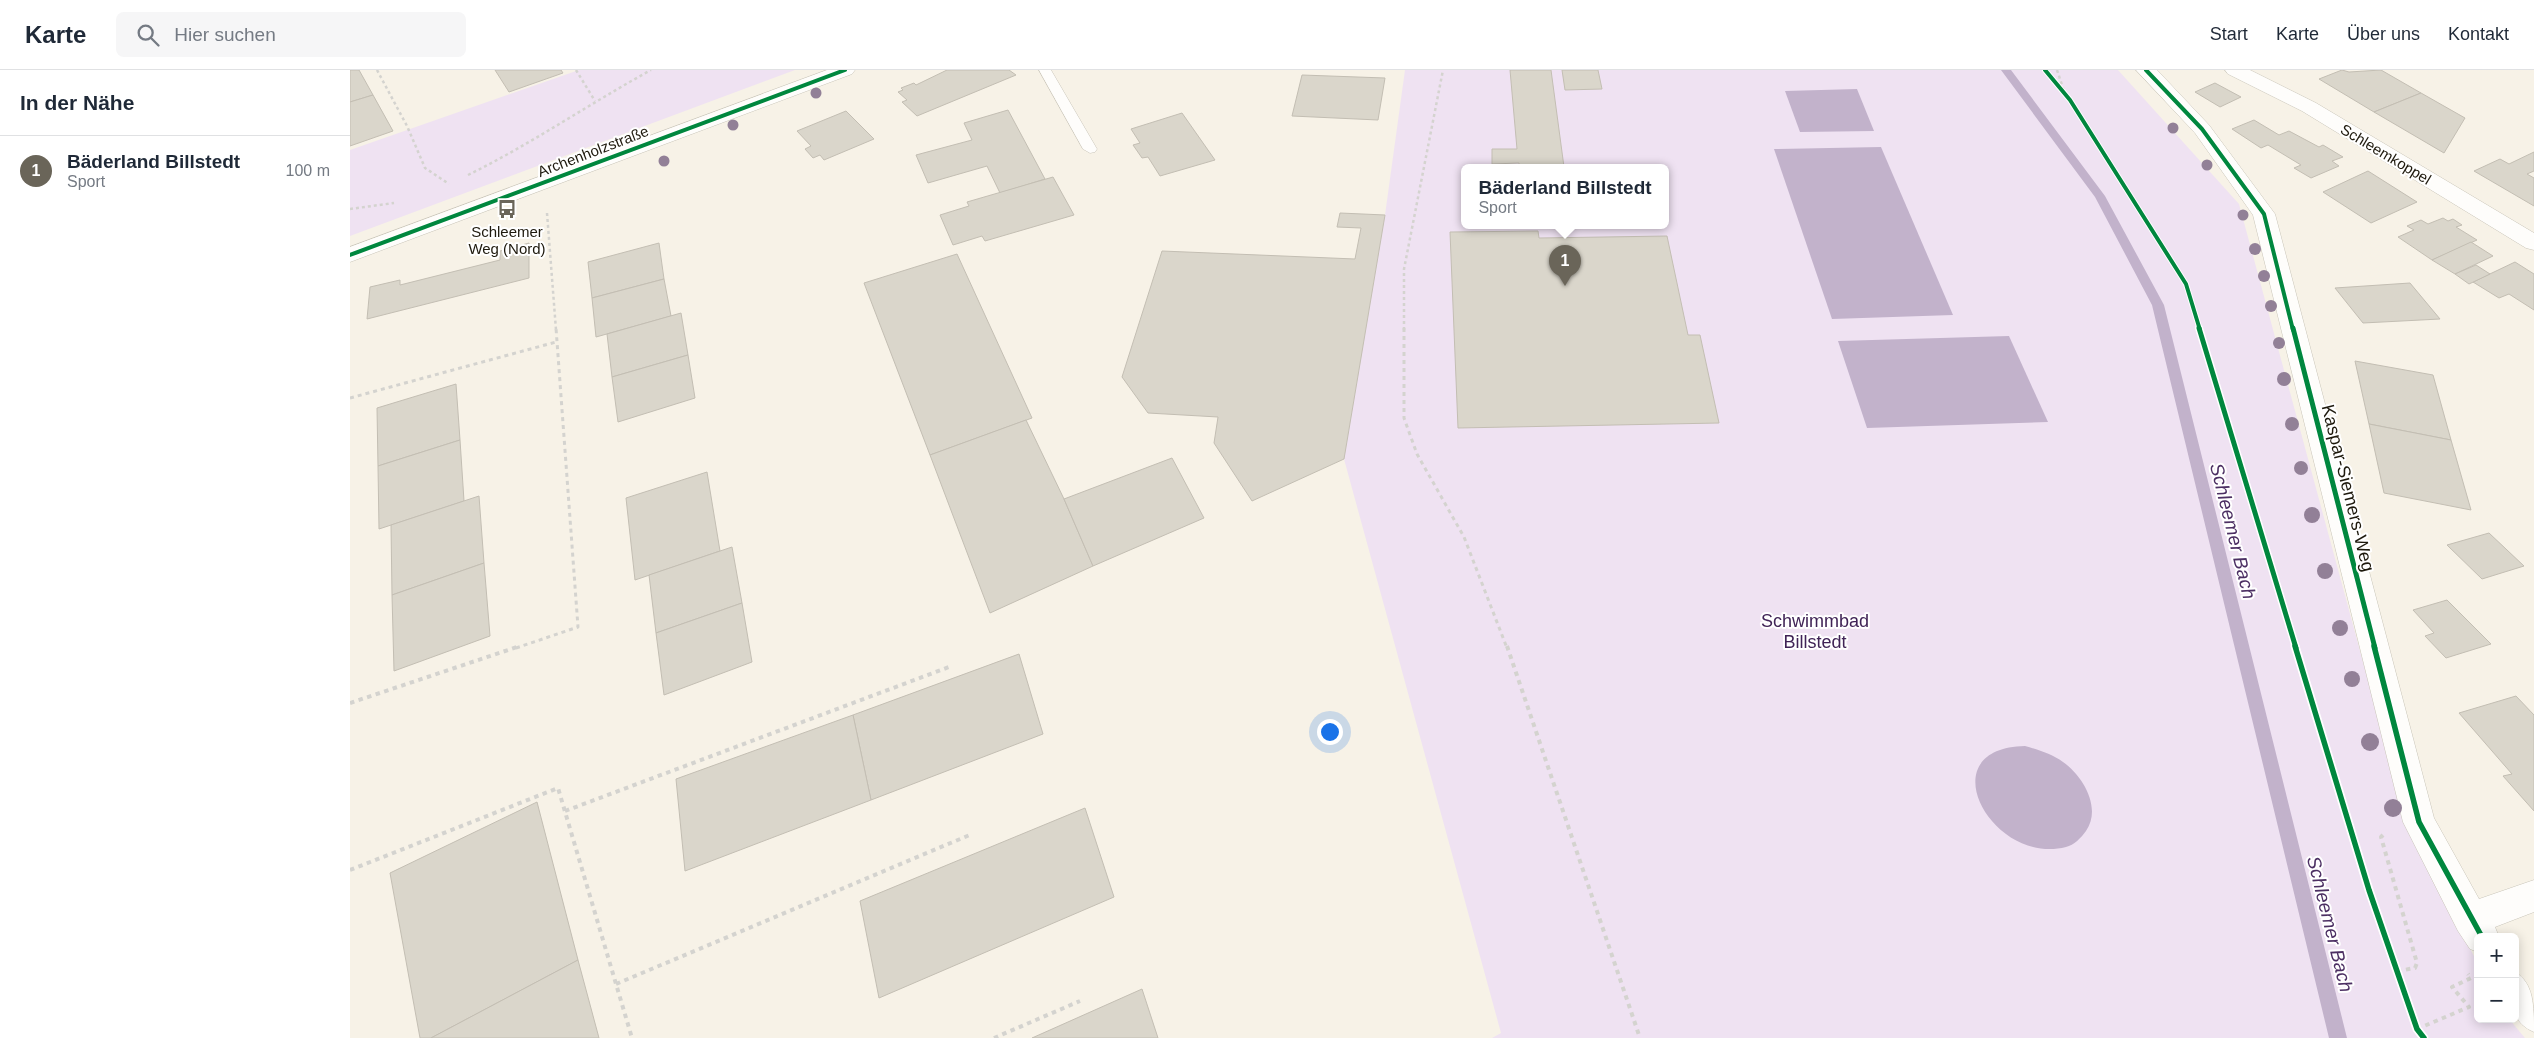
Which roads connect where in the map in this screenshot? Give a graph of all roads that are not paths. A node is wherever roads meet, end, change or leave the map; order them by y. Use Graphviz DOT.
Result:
graph roads {
  1 [pos="845,70"];
  2 [pos="1045,70"];
  3 [pos="2146,70"];
  4 [pos="2235,70"];
  5 [pos="1090,149"];
  6 [pos="2534,243"];
  7 [pos="350,255"];
  8 [pos="2534,896"];
  9 [pos="2476,928"];
  10 [pos="2519,994"];
  11 [pos="2534,1014"];
  1 -- 7 [label="street, Archenholzstraße"];
  2 -- 5 [label="lane"];
  3 -- 9 [label="street, Kaspar-Siemers-Weg"];
  4 -- 6 [label="street, Schleemkoppel"];
  8 -- 9 [label="street"];
  10 -- 11 [label="street"];
}
